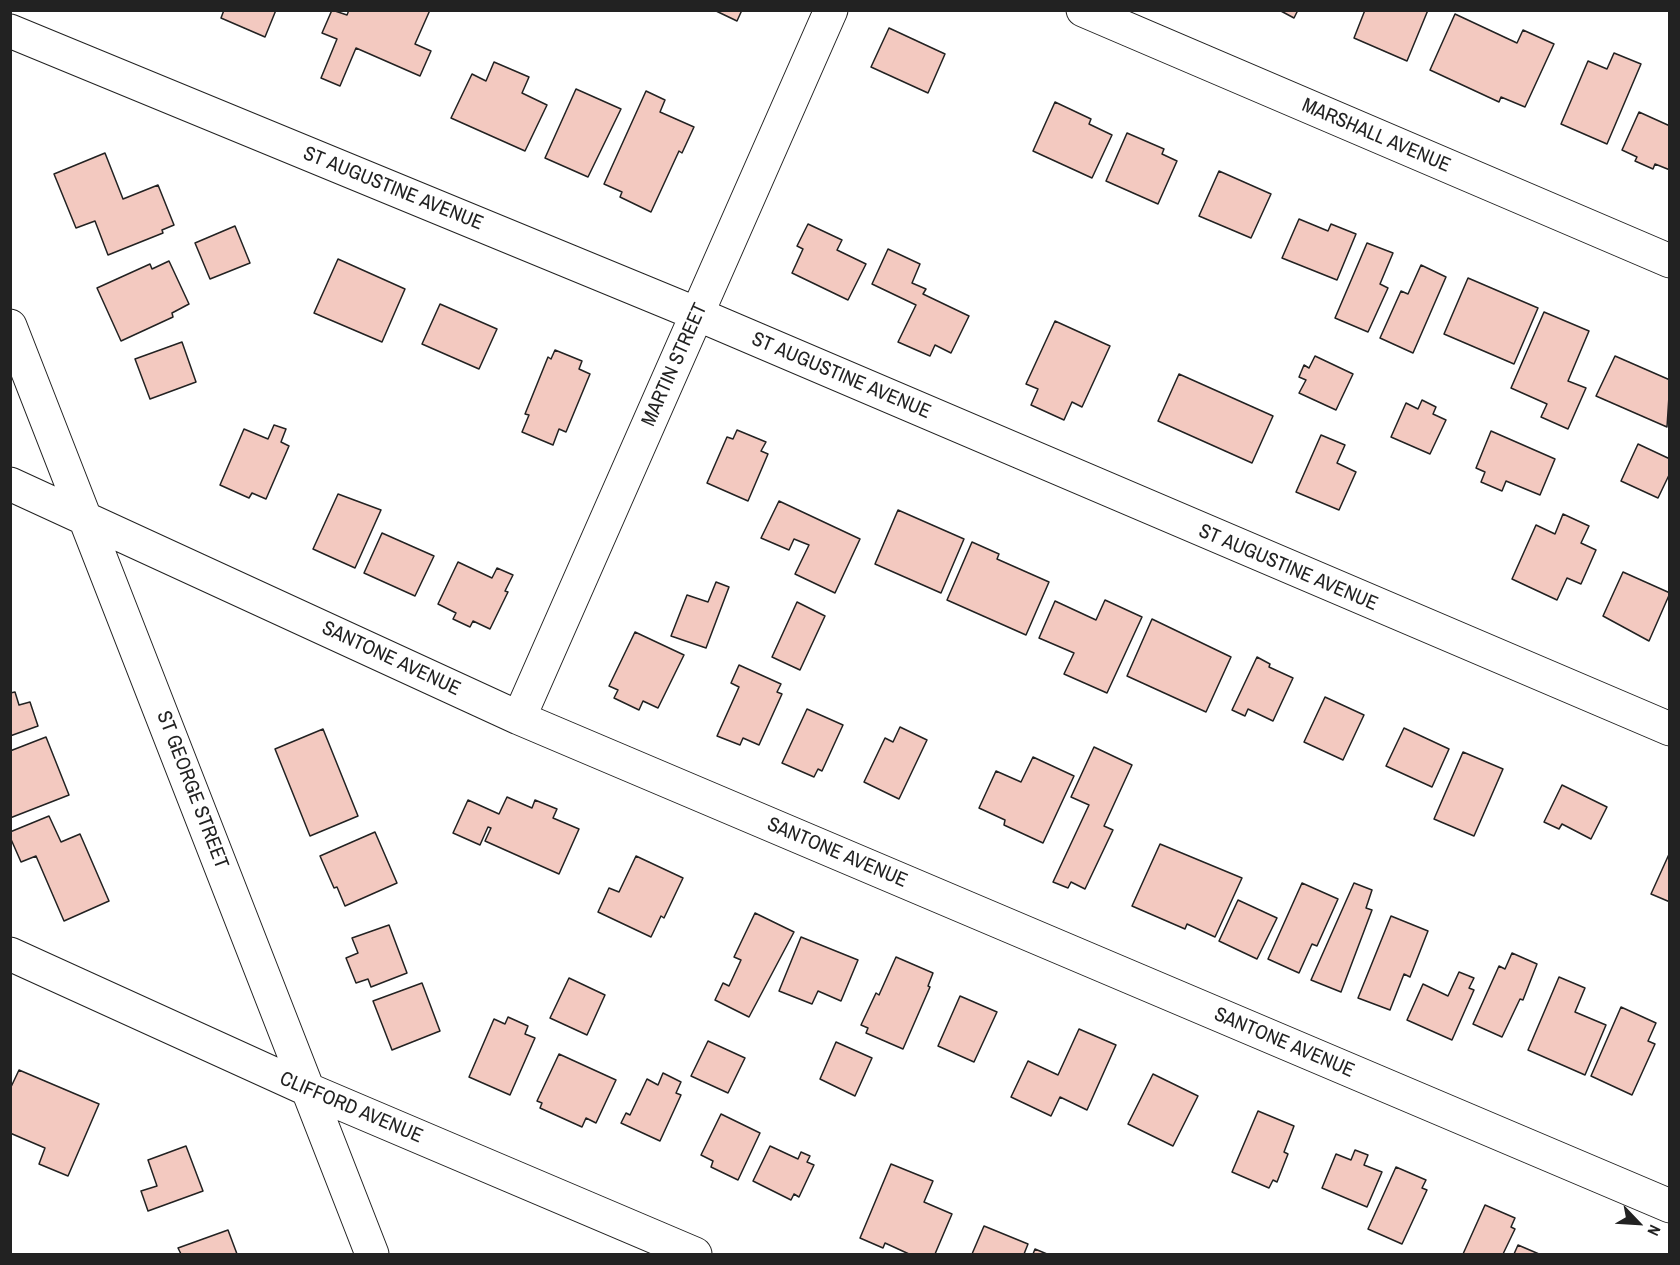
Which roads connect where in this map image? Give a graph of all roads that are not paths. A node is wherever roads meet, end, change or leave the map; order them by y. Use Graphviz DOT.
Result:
graph roads {
  1 [pos="831,10"];
  2 [pos="1083,10"];
  3 [pos="10,31"];
  4 [pos="1670,261"];
  5 [pos="697,314"];
  6 [pos="10,326"];
  7 [pos="10,484"];
  8 [pos="86,518"];
  9 [pos="519,718"];
  10 [pos="1670,729"];
  11 [pos="10,954"];
  12 [pos="309,1090"];
  13 [pos="1670,1206"];
  14 [pos="372,1254"];
  15 [pos="695,1254"];
  1 -- 5 [label="street, MARTIN STREET"];
  2 -- 4 [label="street, MARSHALL AVENUE"];
  3 -- 5 [label="street, ST AUGUSTINE AVENUE"];
  5 -- 9 [label="street, MARTIN STREET"];
  5 -- 10 [label="street, ST AUGUSTINE AVENUE"];
  6 -- 8 [label="street, ST GEORGE STREET"];
  7 -- 8 [label="street, SANTONE AVENUE"];
  8 -- 9 [label="street, SANTONE AVENUE"];
  8 -- 12 [label="street, ST GEORGE STREET"];
  9 -- 13 [label="street, SANTONE AVENUE"];
  11 -- 12 [label="street, CLIFFORD AVENUE"];
  12 -- 14 [label="street, ST GEORGE STREET"];
  12 -- 15 [label="street, CLIFFORD AVENUE"];
}
